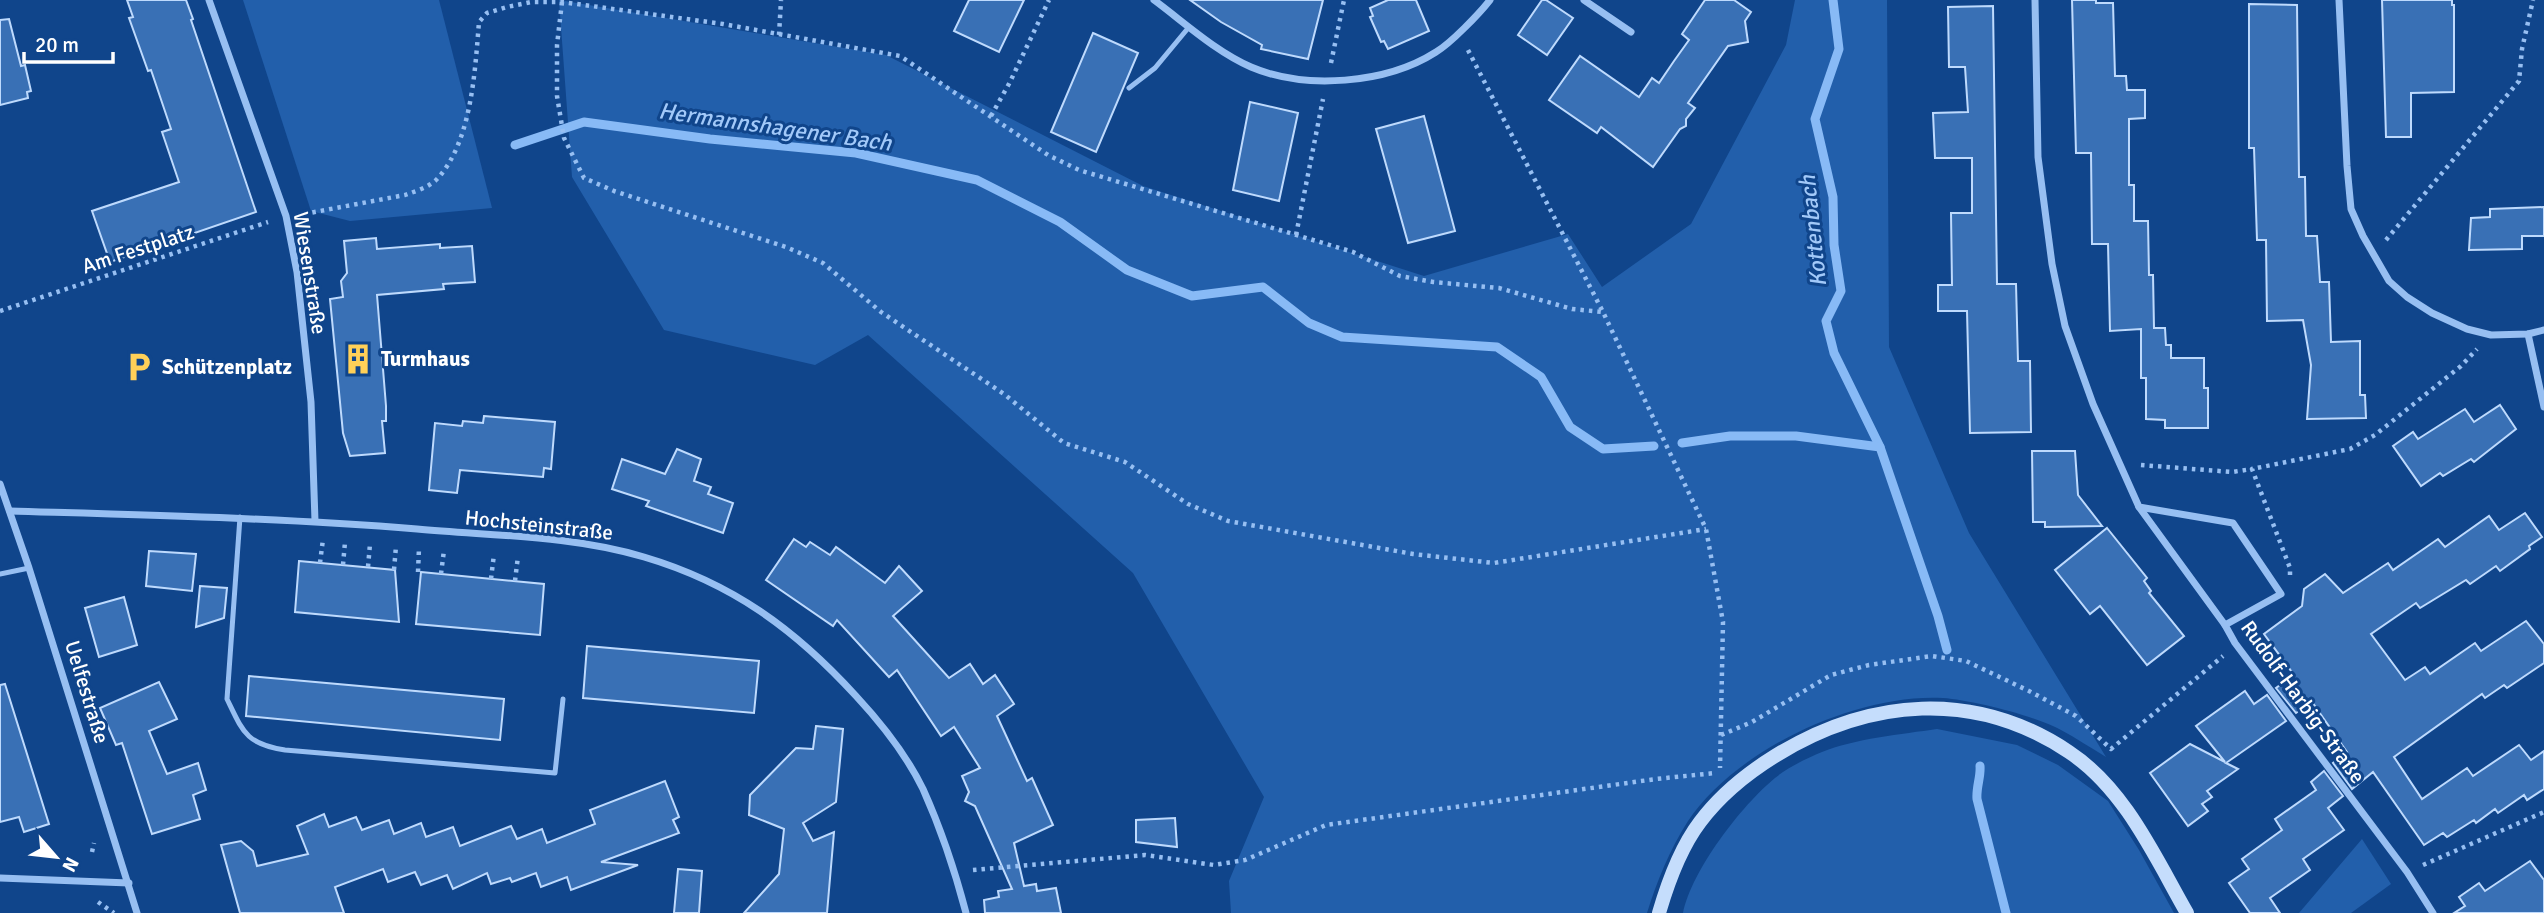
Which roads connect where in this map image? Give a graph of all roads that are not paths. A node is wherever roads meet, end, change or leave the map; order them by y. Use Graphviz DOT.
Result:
graph roads {
  1 [pos="209,0"];
  2 [pos="1155,0"];
  3 [pos="1489,0"];
  4 [pos="1584,0"];
  5 [pos="2035,0"];
  6 [pos="2339,0"];
  7 [pos="1189,27"];
  8 [pos="1631,32"];
  9 [pos="1129,88"];
  10 [pos="2544,330"];
  11 [pos="2528,334"];
  12 [pos="2544,407"];
  13 [pos="0,484"];
  14 [pos="2139,507"];
  15 [pos="10,511"];
  16 [pos="240,517"];
  17 [pos="316,521"];
  18 [pos="29,568"];
  19 [pos="0,575"];
  20 [pos="2225,625"];
  21 [pos="563,699"];
  22 [pos="0,878"];
  23 [pos="128,883"];
  24 [pos="137,913"];
  25 [pos="966,913"];
  26 [pos="1659,913"];
  27 [pos="2187,913"];
  28 [pos="2433,913"];
  1 -- 17 [label="street, Wiesenstraße"];
  2 -- 7 [label="street"];
  3 -- 7 [label="street"];
  4 -- 8 [label="street"];
  5 -- 14 [label="street"];
  6 -- 11 [label="street"];
  7 -- 9 [label="lane"];
  10 -- 11 [label="street"];
  11 -- 12 [label="street"];
  13 -- 15 [label="street, Uelfestraße"];
  14 -- 20 [label="street"];
  14 -- 20 [label="street, Rudolf-Harbig-Straße"];
  15 -- 16 [label="street, Hochsteinstraße"];
  15 -- 18 [label="street, Uelfestraße"];
  16 -- 17 [label="street, Hochsteinstraße"];
  16 -- 21 [label="lane"];
  17 -- 25 [label="street, Hochsteinstraße"];
  18 -- 19 [label="lane"];
  18 -- 23 [label="street, Uelfestraße"];
  20 -- 28 [label="street, Rudolf-Harbig-Straße"];
  22 -- 23 [label="street"];
  23 -- 24 [label="street, Uelfestraße"];
  26 -- 27 [label="main road"];
}
